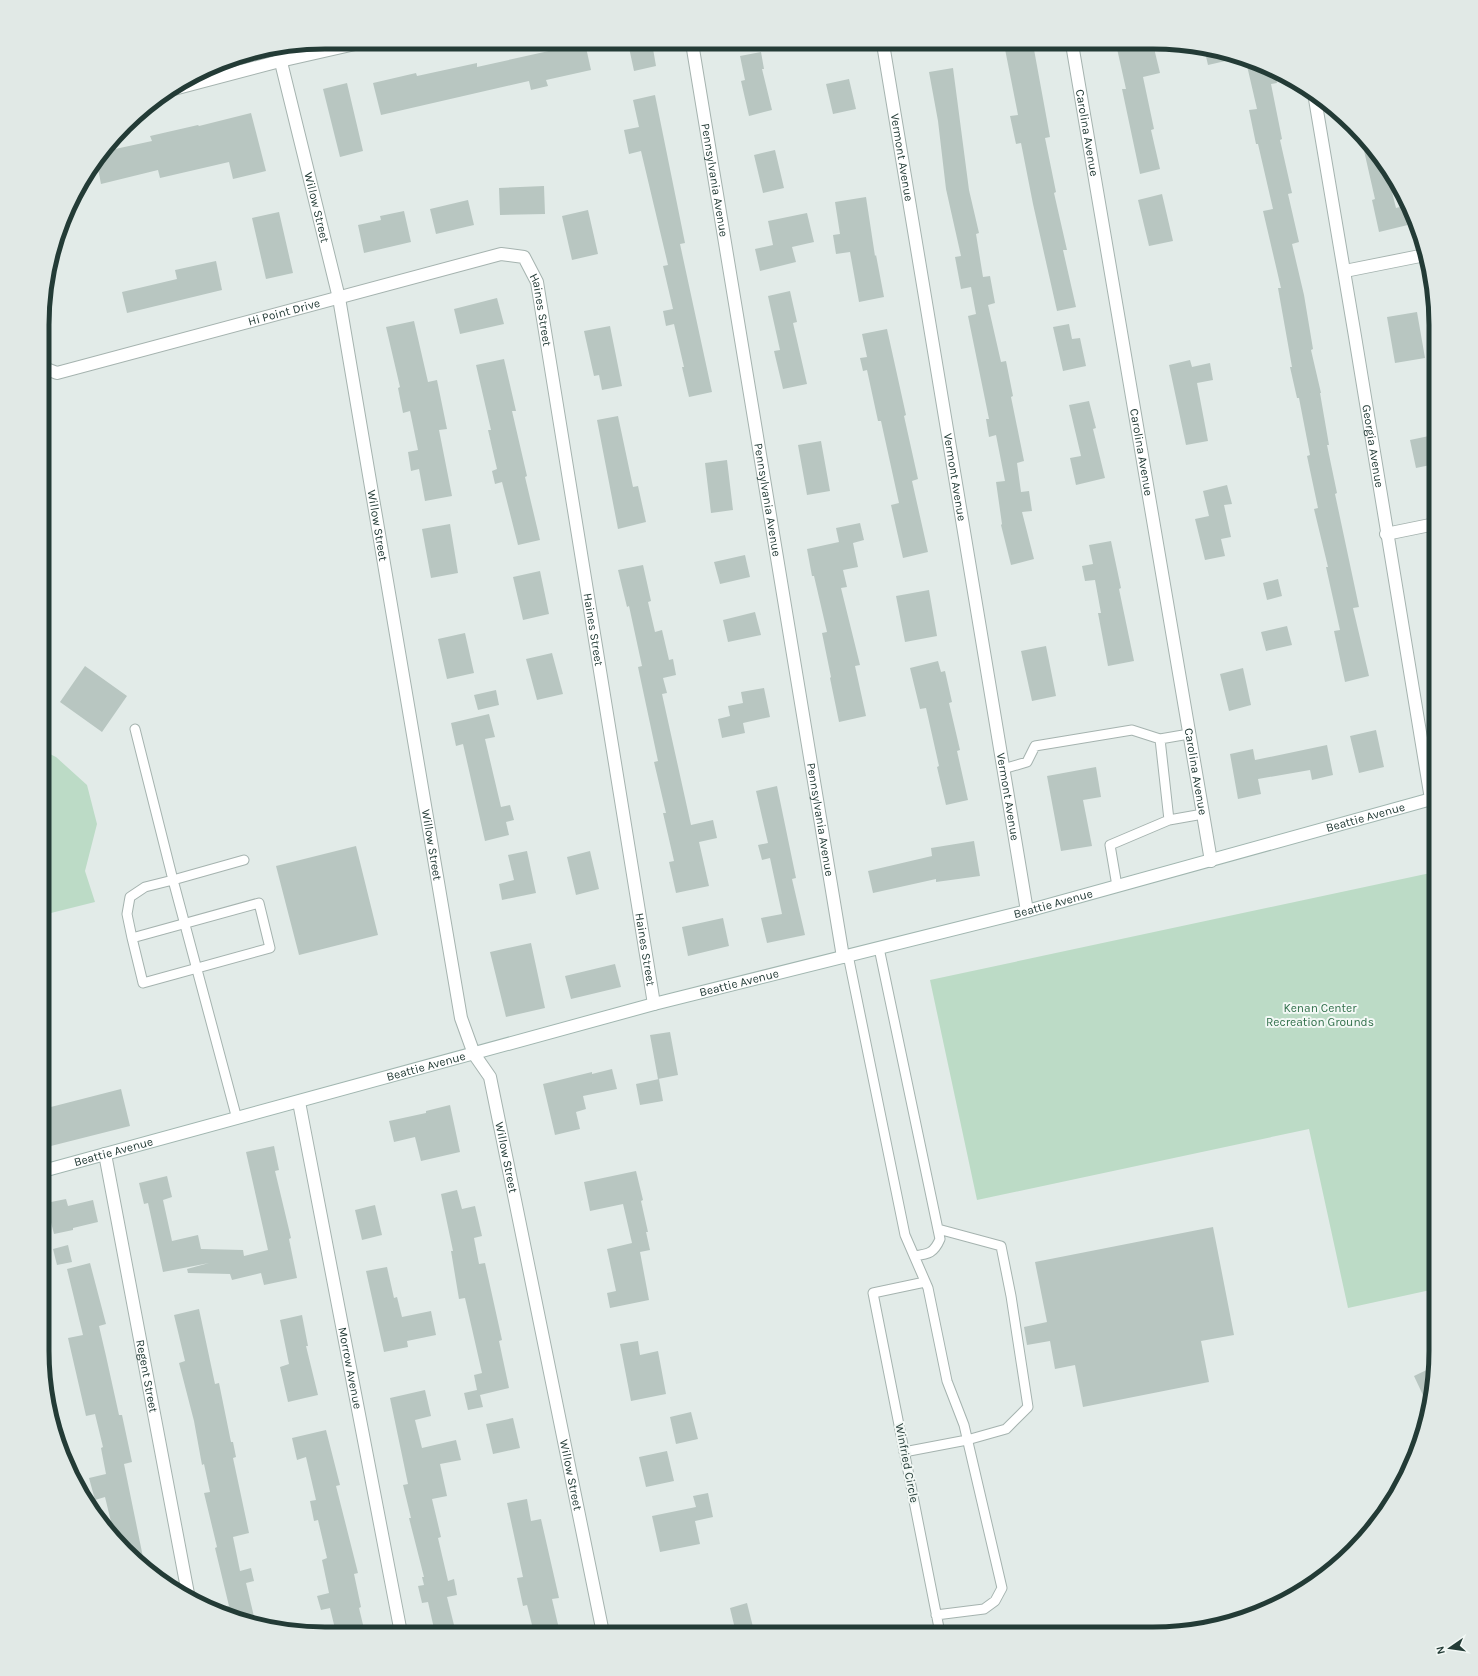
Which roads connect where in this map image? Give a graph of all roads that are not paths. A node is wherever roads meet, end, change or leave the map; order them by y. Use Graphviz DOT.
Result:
graph roads {
  1 [pos="693,49"];
  2 [pos="884,49"];
  3 [pos="1073,49"];
  4 [pos="314,50"];
  5 [pos="279,55"];
  6 [pos="193,83"];
  7 [pos="1316,102"];
  8 [pos="1420,255"];
  9 [pos="524,257"];
  10 [pos="1345,271"];
  11 [pos="339,298"];
  12 [pos="49,370"];
  13 [pos="1429,525"];
  14 [pos="1386,534"];
  15 [pos="135,729"];
  16 [pos="1189,734"];
  17 [pos="1160,739"];
  18 [pos="1003,769"];
  19 [pos="1429,776"];
  20 [pos="1429,799"];
  21 [pos="1203,814"];
  22 [pos="1169,820"];
  23 [pos="244,860"];
  24 [pos="1211,861"];
  25 [pos="173,880"];
  26 [pos="1117,886"];
  27 [pos="1027,911"];
  28 [pos="185,924"];
  29 [pos="132,938"];
  30 [pos="879,948"];
  31 [pos="845,956"];
  32 [pos="197,968"];
  33 [pos="654,1004"];
  34 [pos="474,1054"];
  35 [pos="299,1102"];
  36 [pos="237,1119"];
  37 [pos="105,1154"];
  38 [pos="49,1169"];
  39 [pos="938,1229"];
  40 [pos="914,1256"];
  41 [pos="925,1282"];
  42 [pos="968,1440"];
  43 [pos="904,1452"];
  44 [pos="188,1590"];
  45 [pos="936,1615"];
  46 [pos="400,1627"];
  47 [pos="602,1627"];
  48 [pos="939,1627"];
  1 -- 31 [label="street, Pennsylvania Avenue"];
  2 -- 18 [label="street, Vermont Avenue"];
  3 -- 16 [label="street, Carolina Avenue"];
  4 -- 5 [label="street"];
  5 -- 6 [label="street"];
  5 -- 11 [label="street, Willow Street"];
  7 -- 10 [label="street, Georgia Avenue"];
  8 -- 10 [label="street"];
  9 -- 11 [label="street, Hi Point Drive"];
  9 -- 33 [label="street, Haines Street"];
  10 -- 14 [label="street, Georgia Avenue"];
  11 -- 12 [label="street, Hi Point Drive"];
  11 -- 34 [label="street, Willow Street"];
  13 -- 14 [label="street"];
  14 -- 19 [label="street, Georgia Avenue"];
  15 -- 25 [label="lane"];
  16 -- 17 [label="lane"];
  16 -- 21 [label="street, Carolina Avenue"];
  17 -- 18 [label="lane"];
  17 -- 22 [label="lane"];
  18 -- 27 [label="street, Vermont Avenue"];
  20 -- 24 [label="street, Beattie Avenue"];
  21 -- 22 [label="lane"];
  21 -- 24 [label="street, Carolina Avenue"];
  22 -- 26 [label="lane"];
  23 -- 25 [label="lane"];
  24 -- 26 [label="street, Beattie Avenue"];
  25 -- 28 [label="lane"];
  25 -- 29 [label="lane"];
  26 -- 27 [label="street, Beattie Avenue"];
  27 -- 30 [label="street, Beattie Avenue"];
  28 -- 29 [label="lane"];
  28 -- 32 [label="lane"];
  28 -- 32 [label="lane"];
  29 -- 32 [label="lane"];
  30 -- 31 [label="street, Beattie Avenue"];
  30 -- 39 [label="lane"];
  31 -- 33 [label="street, Beattie Avenue"];
  31 -- 40 [label="lane"];
  32 -- 36 [label="lane"];
  33 -- 34 [label="street, Beattie Avenue"];
  34 -- 35 [label="street, Beattie Avenue"];
  34 -- 47 [label="street, Willow Street"];
  35 -- 36 [label="street, Beattie Avenue"];
  35 -- 46 [label="street, Morrow Avenue"];
  36 -- 37 [label="street, Beattie Avenue"];
  37 -- 38 [label="street, Beattie Avenue"];
  37 -- 44 [label="street, Regent Street"];
  39 -- 40 [label="lane"];
  39 -- 42 [label="lane"];
  40 -- 41 [label="lane"];
  41 -- 42 [label="lane"];
  41 -- 43 [label="lane, Winfried Circle"];
  42 -- 43 [label="lane"];
  42 -- 45 [label="lane"];
  43 -- 45 [label="lane, Winfried Circle"];
  45 -- 48 [label="lane, Winfried Circle"];
}
